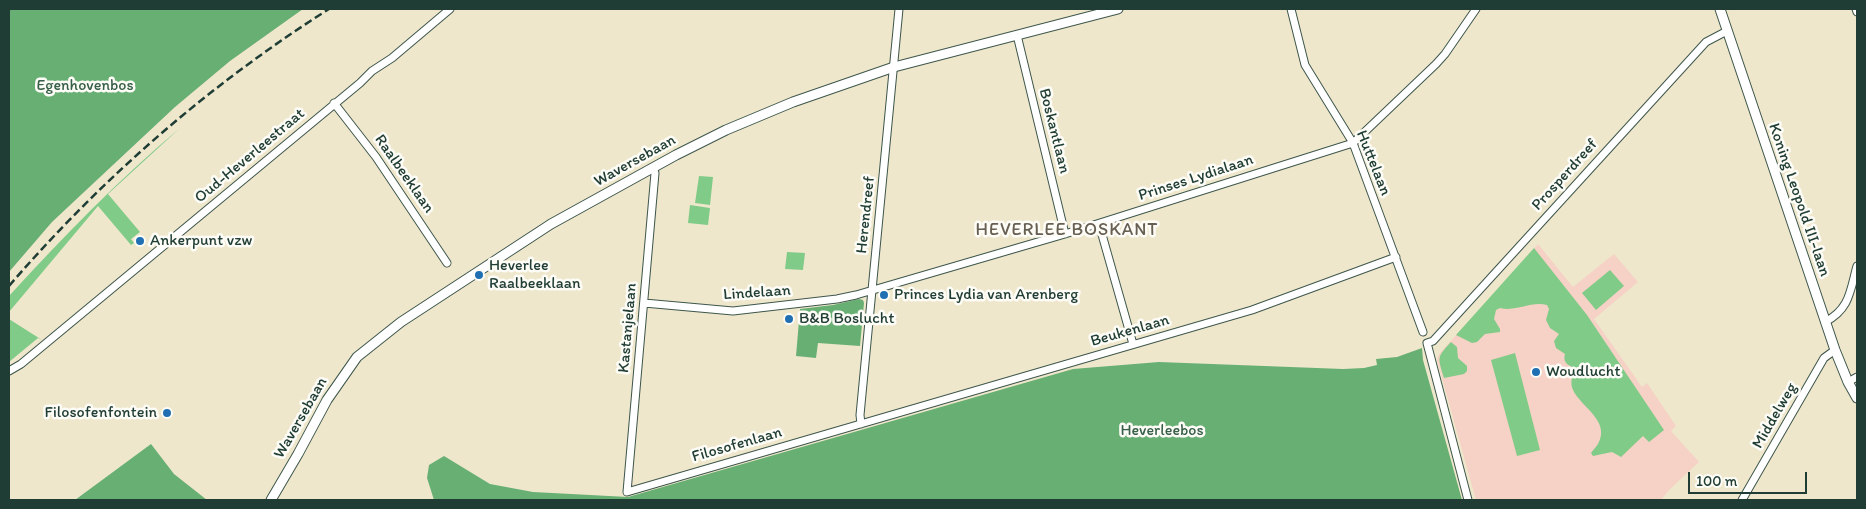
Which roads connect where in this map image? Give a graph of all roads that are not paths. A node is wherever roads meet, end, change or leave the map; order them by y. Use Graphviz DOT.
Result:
graph roads {
  1 [pos="450,9"];
  2 [pos="899,9"];
  3 [pos="1118,9"];
  4 [pos="1291,9"];
  5 [pos="1476,9"];
  6 [pos="1720,9"];
  7 [pos="1856,9"];
  8 [pos="1857,12"];
  9 [pos="1727,31"];
  10 [pos="1017,35"];
  11 [pos="894,67"];
  12 [pos="334,103"];
  13 [pos="1353,143"];
  14 [pos="653,167"];
  15 [pos="1099,224"];
  16 [pos="1065,234"];
  17 [pos="1396,257"];
  18 [pos="448,263"];
  19 [pos="1857,266"];
  20 [pos="872,290"];
  21 [pos="644,303"];
  22 [pos="1825,322"];
  23 [pos="1423,332"];
  24 [pos="1133,344"];
  25 [pos="1835,350"];
  26 [pos="9,371"];
  27 [pos="1857,377"];
  28 [pos="1848,382"];
  29 [pos="1857,398"];
  30 [pos="869,421"];
  31 [pos="858,424"];
  32 [pos="627,492"];
  33 [pos="271,500"];
  34 [pos="1468,500"];
  35 [pos="1742,500"];
  1 -- 12 [label="street, Oud-Heverleestraat"];
  2 -- 11 [label="street, Herendreef"];
  3 -- 10 [label="street, Waversebaan"];
  4 -- 13 [label="street, Huttelaan"];
  5 -- 13 [label="street, Prinses Lydialaan"];
  6 -- 9 [label="street, Koning Leopold III-laan"];
  7 -- 8 [label="street"];
  9 -- 22 [label="street, Koning Leopold III-laan"];
  9 -- 34 [label="street, Prosperdreef"];
  10 -- 11 [label="street, Waversebaan"];
  10 -- 16 [label="street, Boskantlaan"];
  11 -- 14 [label="street, Waversebaan"];
  11 -- 20 [label="street, Herendreef"];
  12 -- 18 [label="street, Raalbeeklaan"];
  12 -- 26 [label="street, Oud-Heverleestraat"];
  13 -- 15 [label="street, Prinses Lydialaan"];
  13 -- 17 [label="street, Huttelaan"];
  14 -- 21 [label="street, Kastanjelaan"];
  14 -- 33 [label="street, Waversebaan"];
  15 -- 16 [label="street, Prinses Lydialaan"];
  15 -- 24 [label="street"];
  16 -- 20 [label="street, Prinses Lydialaan"];
  17 -- 23 [label="street, Huttelaan"];
  17 -- 24 [label="street, Beukenlaan"];
  19 -- 22 [label="street"];
  20 -- 21 [label="street, Lindelaan"];
  20 -- 31 [label="street, Herendreef"];
  21 -- 32 [label="street, Kastanjelaan"];
  22 -- 25 [label="street, Koning Leopold III-laan"];
  24 -- 30 [label="street, Beukenlaan"];
  25 -- 28 [label="street, Koning Leopold III-laan"];
  25 -- 35 [label="street, Middelweg"];
  27 -- 28 [label="street"];
  28 -- 29 [label="street, Koning Leopold III-laan"];
  30 -- 31 [label="street, Filosofenlaan"];
  31 -- 32 [label="street, Filosofenlaan"];
}
